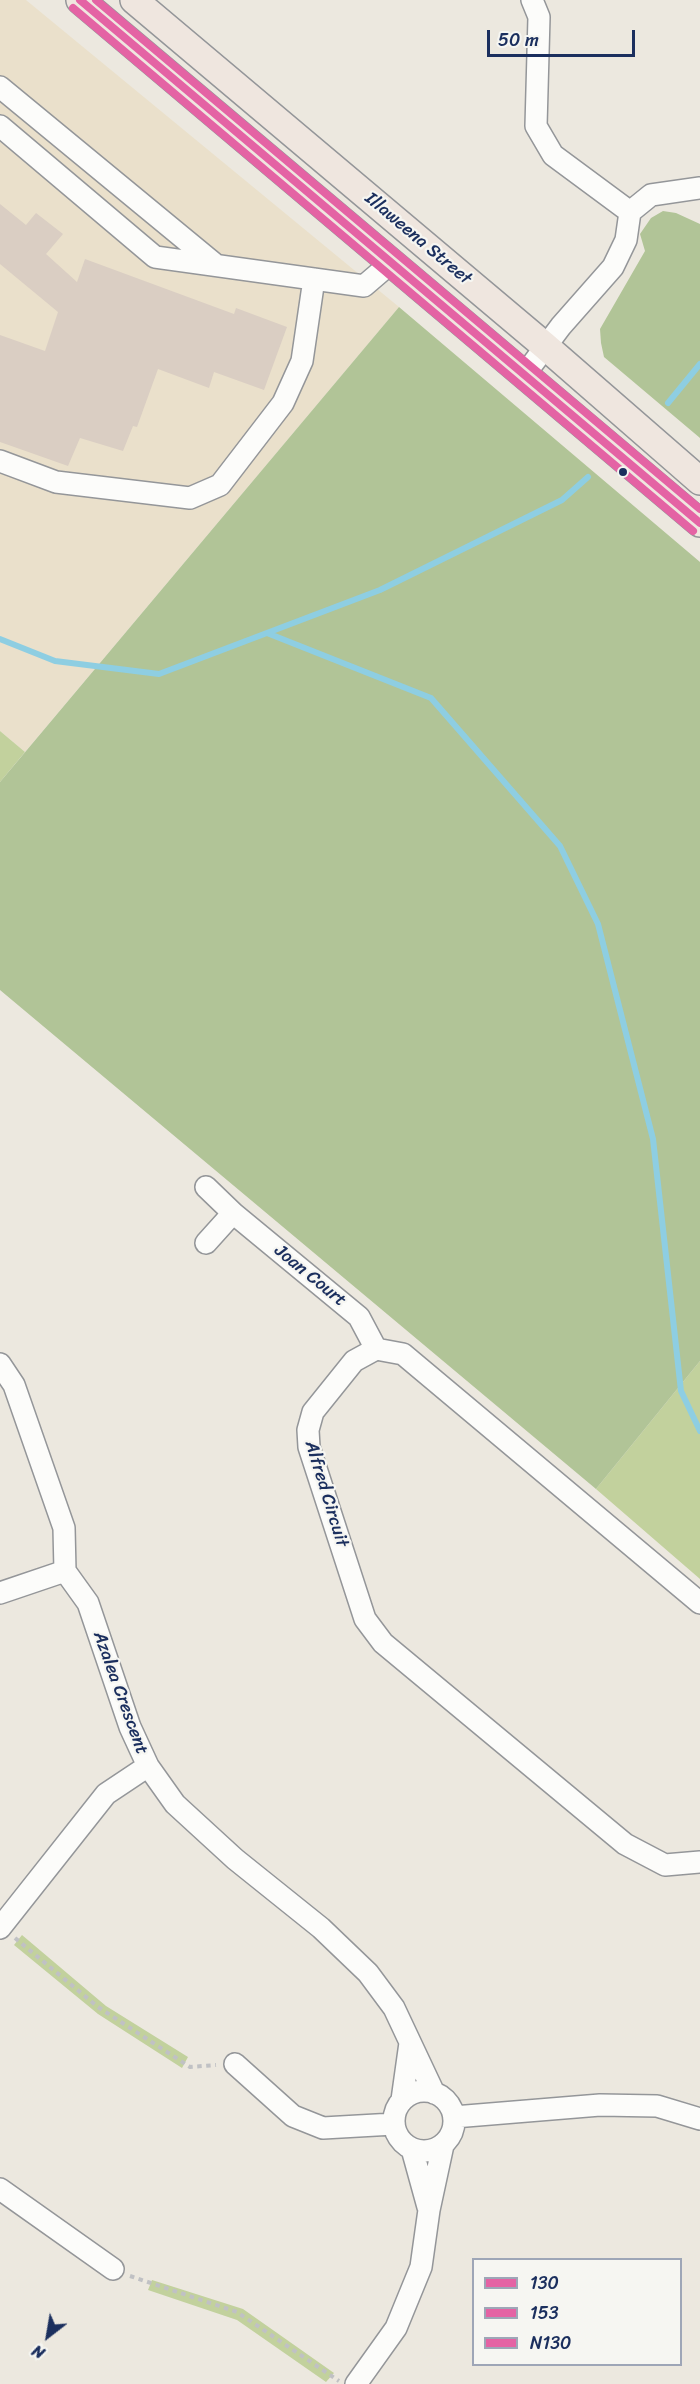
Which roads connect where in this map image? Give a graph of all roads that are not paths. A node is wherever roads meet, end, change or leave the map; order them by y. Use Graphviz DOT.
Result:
graph roads {
  1 [pos="134,0"];
  2 [pos="532,0"];
  3 [pos="97,5"];
  4 [pos="0,87"];
  5 [pos="0,126"];
  6 [pos="700,188"];
  7 [pos="630,212"];
  8 [pos="399,224"];
  9 [pos="392,262"];
  10 [pos="216,265"];
  11 [pos="314,279"];
  12 [pos="545,346"];
  13 [pos="525,374"];
  14 [pos="0,461"];
  15 [pos="700,481"];
  16 [pos="700,523"];
  17 [pos="206,1187"];
  18 [pos="233,1213"];
  19 [pos="206,1243"];
  20 [pos="376,1349"];
  21 [pos="0,1364"];
  22 [pos="65,1571"];
  23 [pos="0,1593"];
  24 [pos="700,1603"];
  25 [pos="148,1766"];
  26 [pos="700,1862"];
  27 [pos="1,1927"];
  28 [pos="410,2043"];
  29 [pos="235,2064"];
  30 [pos="434,2093"];
  31 [pos="402,2100"];
  32 [pos="454,2117"];
  33 [pos="700,2119"];
  34 [pos="394,2124"];
  35 [pos="443,2145"];
  36 [pos="412,2149"];
  37 [pos="0,2189"];
  38 [pos="429,2211"];
  39 [pos="113,2269"];
  40 [pos="356,2384"];
  1 -- 8 [label="main road, Illaweena Street"];
  2 -- 7 [label="street"];
  3 -- 9 [label="main road, Illaweena Street"];
  4 -- 10 [label="street"];
  5 -- 10 [label="street"];
  6 -- 7 [label="street"];
  7 -- 12 [label="street"];
  8 -- 9 [label="main road"];
  8 -- 12 [label="main road, Illaweena Street"];
  9 -- 11 [label="street"];
  9 -- 13 [label="main road, Illaweena Street"];
  10 -- 11 [label="street"];
  11 -- 14 [label="street"];
  12 -- 13 [label="street"];
  12 -- 15 [label="main road, Illaweena Street"];
  13 -- 16 [label="main road, Illaweena Street"];
  17 -- 18 [label="street, Joan Court"];
  18 -- 19 [label="street"];
  18 -- 20 [label="street, Joan Court"];
  20 -- 24 [label="street"];
  20 -- 26 [label="street, Alfred Circuit"];
  21 -- 22 [label="street"];
  22 -- 23 [label="street"];
  22 -- 25 [label="street, Azalea Crescent"];
  25 -- 27 [label="street"];
  25 -- 28 [label="street, Azalea Crescent"];
  28 -- 30 [label="street, Azalea Crescent"];
  28 -- 31 [label="street"];
  29 -- 34 [label="street"];
  30 -- 31 [label="street"];
  30 -- 32 [label="street"];
  31 -- 34 [label="street"];
  32 -- 33 [label="street"];
  32 -- 35 [label="street"];
  34 -- 36 [label="street"];
  35 -- 36 [label="street"];
  35 -- 38 [label="street"];
  36 -- 38 [label="street"];
  37 -- 39 [label="street"];
  38 -- 40 [label="street"];
}
